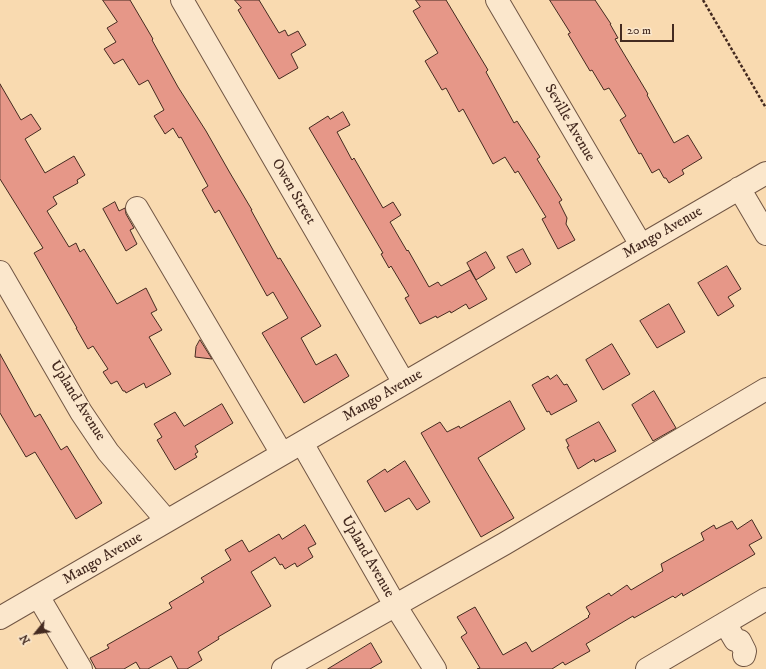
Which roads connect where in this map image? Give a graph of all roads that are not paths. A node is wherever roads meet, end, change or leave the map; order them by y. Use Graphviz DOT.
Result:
graph roads {
  1 [pos="182,0"];
  2 [pos="497,0"];
  3 [pos="766,173"];
  4 [pos="739,188"];
  5 [pos="137,208"];
  6 [pos="766,234"];
  7 [pos="641,245"];
  8 [pos="0,272"];
  9 [pos="404,383"];
  10 [pos="766,389"];
  11 [pos="302,443"];
  12 [pos="282,454"];
  13 [pos="167,521"];
  14 [pos="38,596"];
  15 [pos="766,599"];
  16 [pos="395,605"];
  17 [pos="0,618"];
  18 [pos="81,669"];
  19 [pos="282,669"];
  20 [pos="435,669"];
  21 [pos="647,669"];
  1 -- 9 [label="street, Owen Street"];
  2 -- 7 [label="street, Seville Avenue"];
  3 -- 4 [label="street, Mango Avenue"];
  4 -- 6 [label="street"];
  4 -- 7 [label="street, Mango Avenue"];
  5 -- 12 [label="street"];
  7 -- 9 [label="street, Mango Avenue"];
  8 -- 13 [label="street, Upland Avenue"];
  9 -- 11 [label="street, Mango Avenue"];
  10 -- 16 [label="street"];
  11 -- 12 [label="street, Mango Avenue"];
  11 -- 16 [label="street, Upland Avenue"];
  12 -- 13 [label="street, Mango Avenue"];
  13 -- 14 [label="street, Mango Avenue"];
  14 -- 17 [label="street, Mango Avenue"];
  14 -- 18 [label="street"];
  15 -- 21 [label="street"];
  16 -- 19 [label="street"];
  16 -- 20 [label="street, Upland Avenue"];
}
